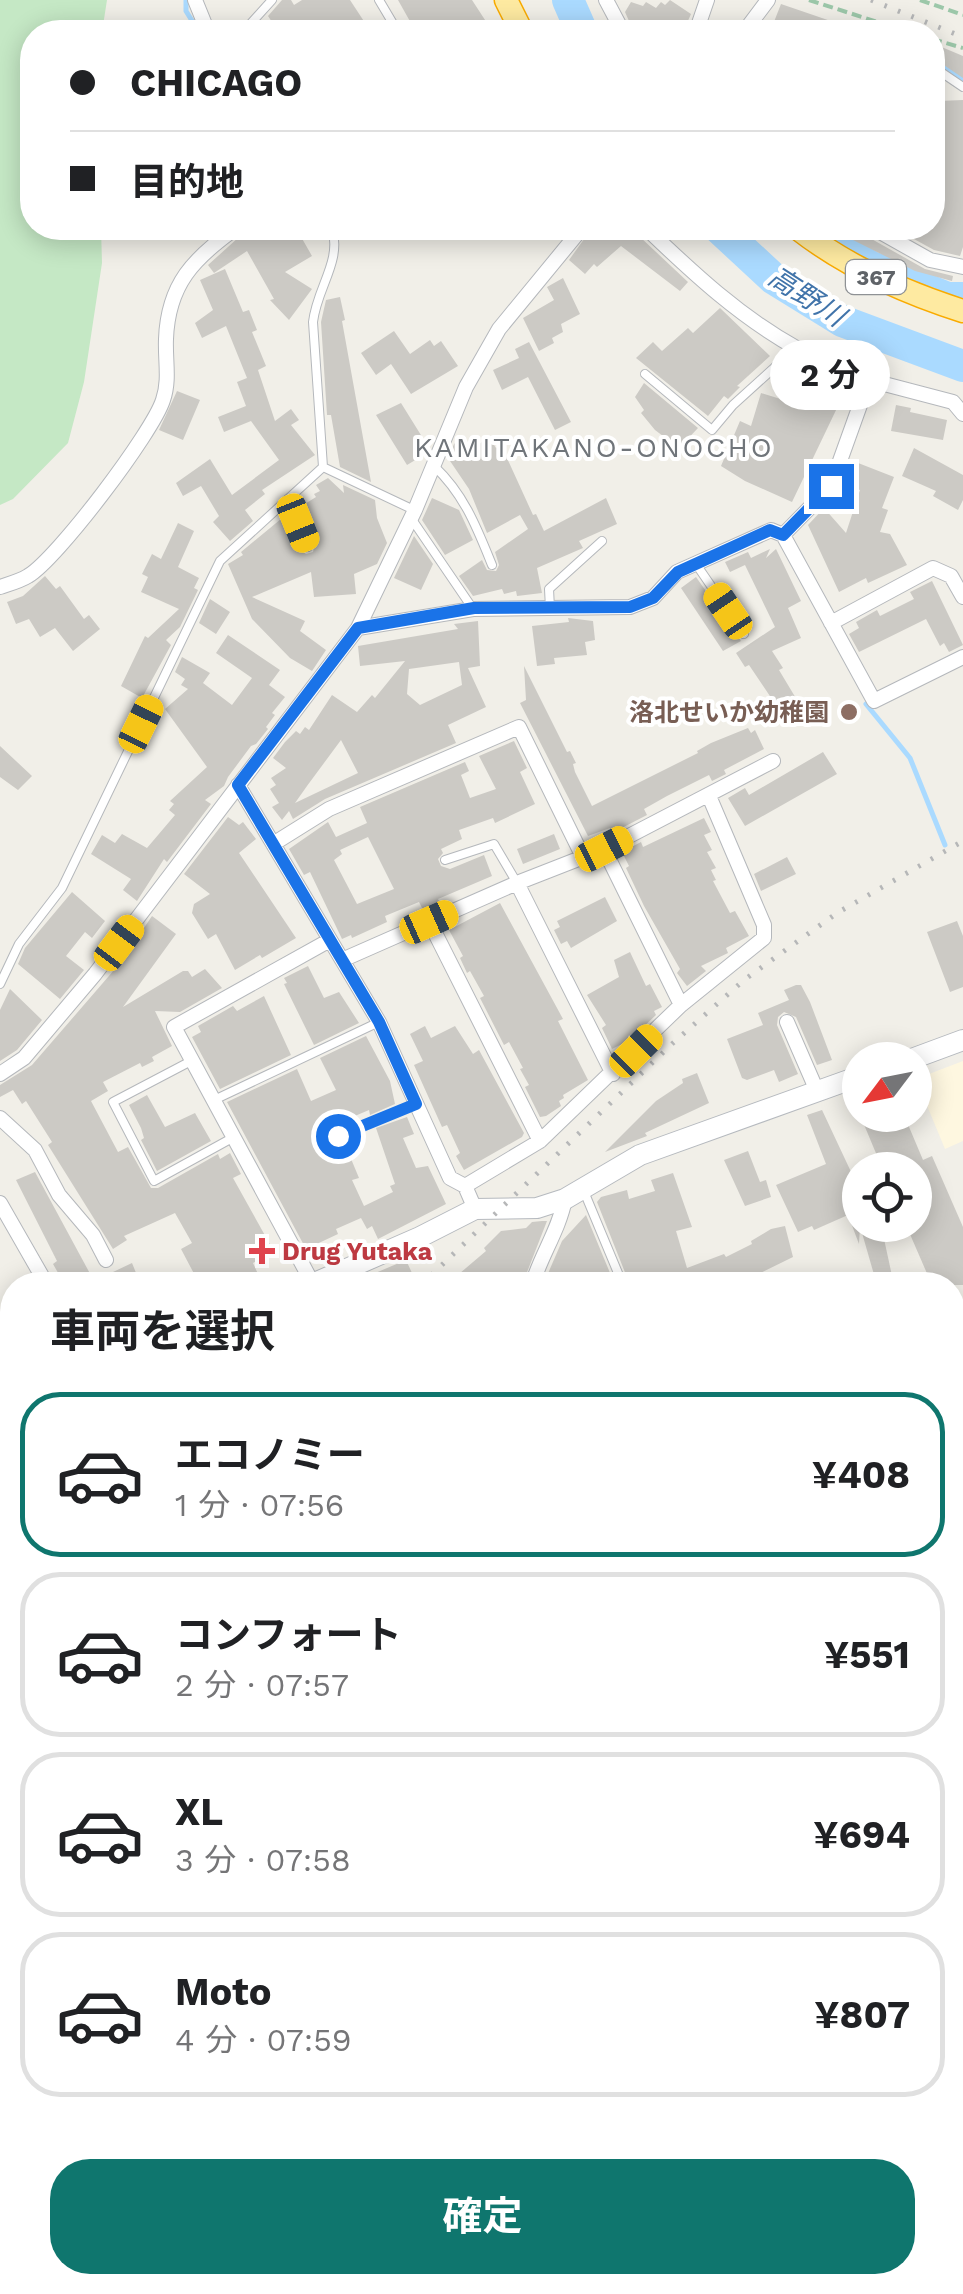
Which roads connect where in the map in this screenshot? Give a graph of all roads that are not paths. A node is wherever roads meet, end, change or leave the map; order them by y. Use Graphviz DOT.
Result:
graph roads {
  1 [pos="272,0"];
  2 [pos="254,20"];
  3 [pos="219,240"];
  4 [pos="334,240"];
  5 [pos="572,240"];
  6 [pos="658,240"];
  7 [pos="813,240"];
  8 [pos="896,240"];
  9 [pos="963,266"];
  10 [pos="963,311"];
  11 [pos="796,348"];
  12 [pos="645,374"];
  13 [pos="869,380"];
  14 [pos="963,414"];
  15 [pos="434,466"];
  16 [pos="323,467"];
  17 [pos="289,499"];
  18 [pos="413,514"];
  19 [pos="783,535"];
  20 [pos="602,541"];
  21 [pos="308,546"];
  22 [pos="696,564"];
  23 [pos="492,565"];
  24 [pos="0,587"];
  25 [pos="963,597"];
  26 [pos="474,608"];
  27 [pos="550,608"];
  28 [pos="831,623"];
  29 [pos="358,628"];
  30 [pos="744,634"];
  31 [pos="963,657"];
  32 [pos="773,761"];
  33 [pos="238,785"];
  34 [pos="709,796"];
  35 [pos="272,844"];
  36 [pos="604,849"];
  37 [pos="584,857"];
  38 [pos="444,860"];
  39 [pos="517,883"];
  40 [pos="429,922"];
  41 [pos="330,940"];
  42 [pos="342,960"];
  43 [pos="0,984"];
  44 [pos="681,1005"];
  45 [pos="379,1022"];
  46 [pos="788,1022"];
  47 [pos="963,1040"];
  48 [pos="932,1051"];
  49 [pos="192,1060"];
  50 [pos="0,1074"];
  51 [pos="613,1074"];
  52 [pos="842,1082"];
  53 [pos="817,1091"];
  54 [pos="214,1100"];
  55 [pos="416,1104"];
  56 [pos="0,1118"];
  57 [pos="338,1136"];
  58 [pos="234,1137"];
  59 [pos="540,1141"];
  60 [pos="465,1186"];
  61 [pos="574,1194"];
  62 [pos="0,1202"];
  63 [pos="475,1208"];
  64 [pos="106,1260"];
  65 [pos="40,1272"];
  66 [pos="306,1272"];
  67 [pos="340,1272"];
  68 [pos="536,1272"];
  69 [pos="616,1272"];
  1 -- 2 [label="lane"];
  3 -- 24 [label="street"];
  4 -- 16 [label="lane"];
  5 -- 15 [label="street"];
  6 -- 11 [label="street"];
  7 -- 10 [label="highway, 367"];
  8 -- 9 [label="street"];
  11 -- 12 [label="lane"];
  11 -- 13 [label="street"];
  13 -- 14 [label="street"];
  13 -- 19 [label="street"];
  15 -- 18 [label="street"];
  15 -- 23 [label="lane"];
  16 -- 17 [label="lane"];
  16 -- 18 [label="lane"];
  17 -- 21 [label="lane"];
  17 -- 43 [label="lane"];
  18 -- 26 [label="lane"];
  18 -- 29 [label="street"];
  19 -- 22 [label="street"];
  19 -- 28 [label="street"];
  20 -- 27 [label="lane"];
  22 -- 27 [label="street"];
  22 -- 30 [label="lane"];
  25 -- 28 [label="street"];
  26 -- 27 [label="street"];
  26 -- 29 [label="street"];
  28 -- 31 [label="street"];
  29 -- 33 [label="street"];
  32 -- 34 [label="street"];
  33 -- 35 [label="street"];
  33 -- 50 [label="street"];
  34 -- 36 [label="street"];
  34 -- 44 [label="street"];
  35 -- 37 [label="street"];
  35 -- 41 [label="street"];
  36 -- 37 [label="street"];
  36 -- 44 [label="street"];
  37 -- 39 [label="street"];
  38 -- 39 [label="lane"];
  39 -- 40 [label="street"];
  39 -- 51 [label="street"];
  40 -- 42 [label="street"];
  40 -- 59 [label="street"];
  41 -- 42 [label="street"];
  41 -- 49 [label="street"];
  42 -- 45 [label="street"];
  44 -- 51 [label="street"];
  45 -- 54 [label="lane"];
  45 -- 55 [label="street"];
  46 -- 53 [label="street"];
  47 -- 48 [label="main road"];
  49 -- 54 [label="street"];
  49 -- 58 [label="lane"];
  51 -- 59 [label="street"];
  52 -- 53 [label="main road"];
  53 -- 61 [label="main road"];
  54 -- 58 [label="street"];
  55 -- 57 [label="lane"];
  55 -- 60 [label="street"];
  56 -- 64 [label="street"];
  58 -- 66 [label="street"];
  59 -- 60 [label="street"];
  60 -- 63 [label="street"];
  61 -- 63 [label="main road"];
  61 -- 68 [label="street"];
  61 -- 69 [label="lane"];
  62 -- 65 [label="street"];
  63 -- 67 [label="main road"];
}
